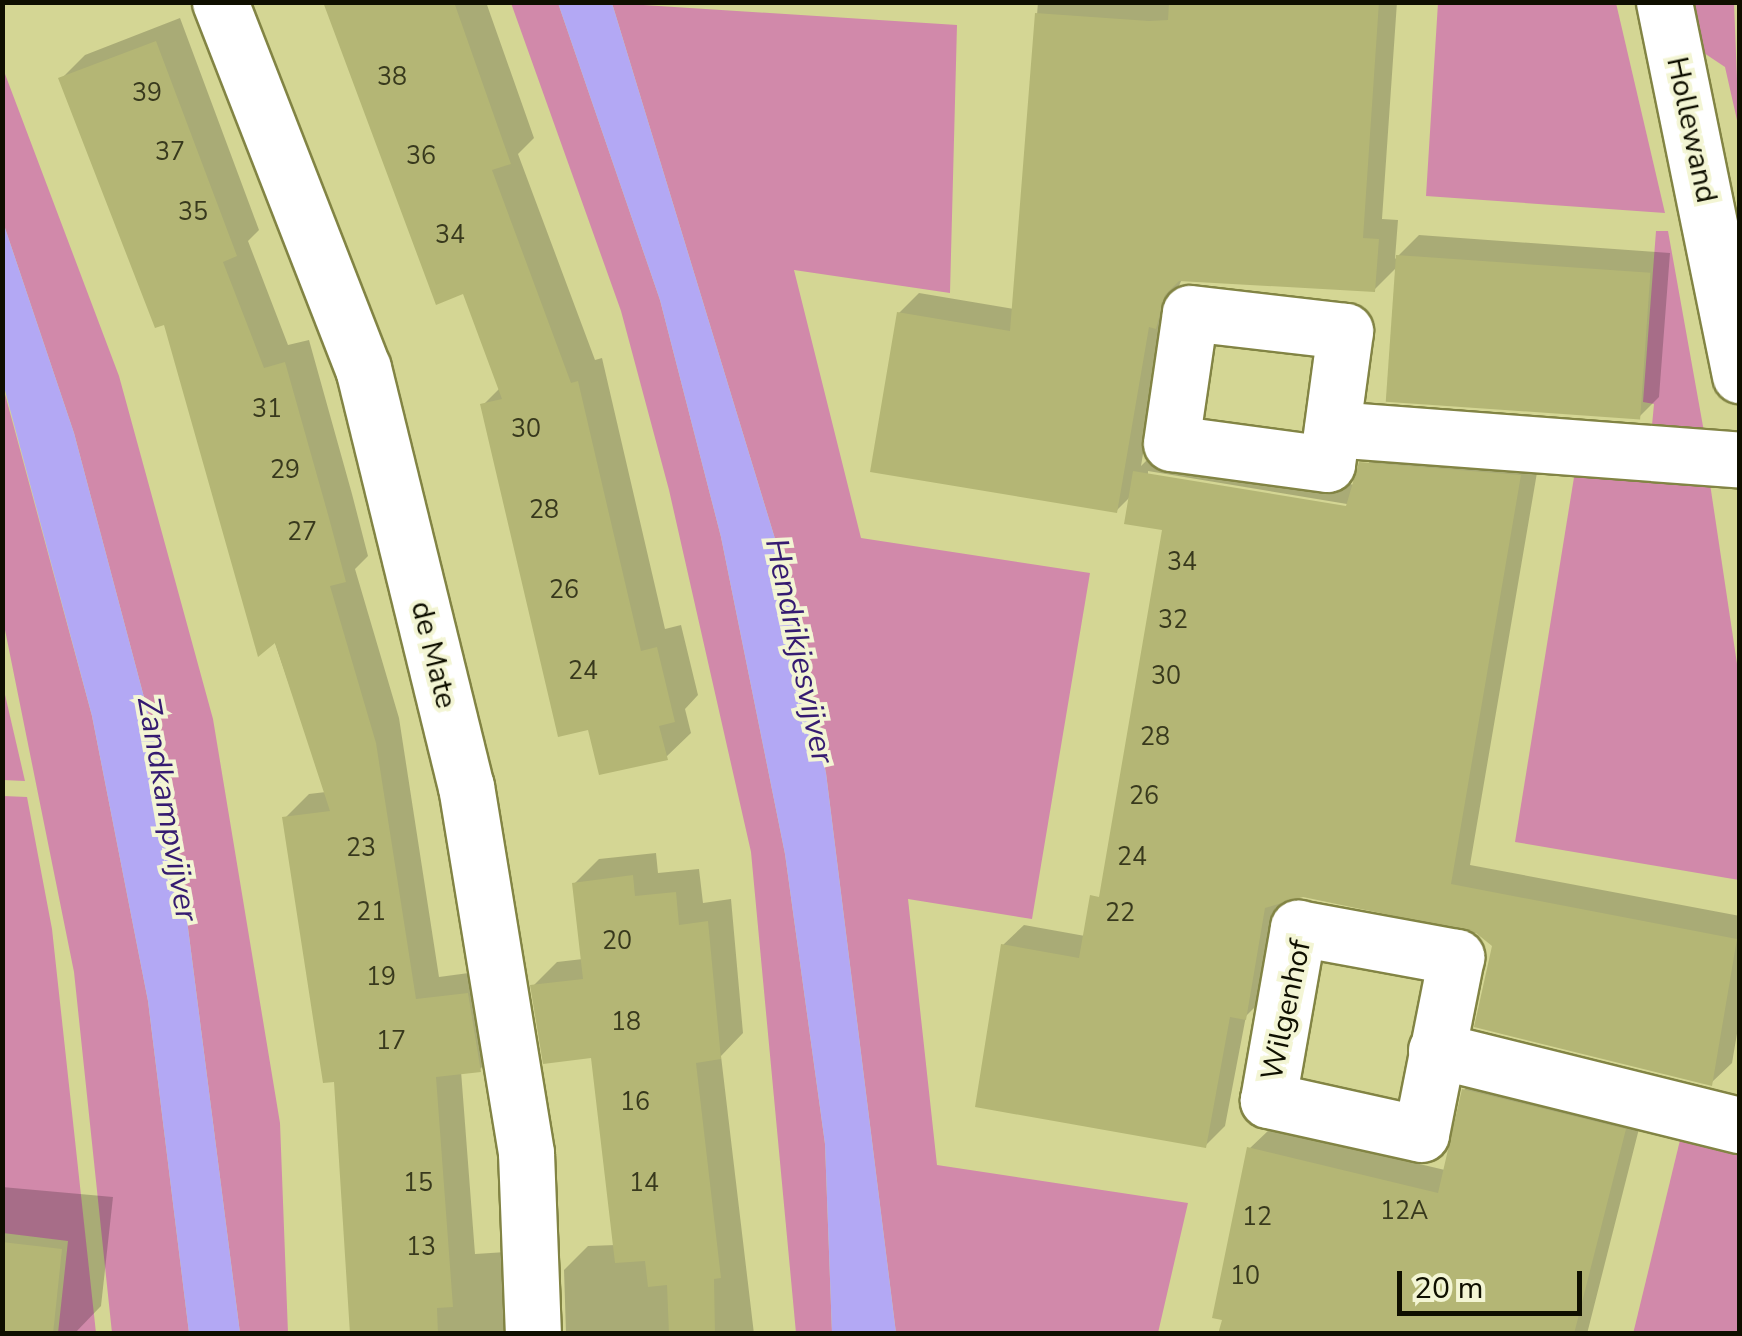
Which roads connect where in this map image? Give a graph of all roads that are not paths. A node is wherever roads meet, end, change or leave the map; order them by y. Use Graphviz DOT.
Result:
graph roads {
  1 [pos="220,2"];
  2 [pos="1664,2"];
  3 [pos="1740,375"];
  4 [pos="1332,429"];
  5 [pos="1740,460"];
  6 [pos="1436,1050"];
  7 [pos="1740,1125"];
  8 [pos="534,1334"];
  1 -- 8 [label="street, de Mate"];
  2 -- 3 [label="street, Hollewand"];
  4 -- 5 [label="street"];
  6 -- 7 [label="street"];
}
